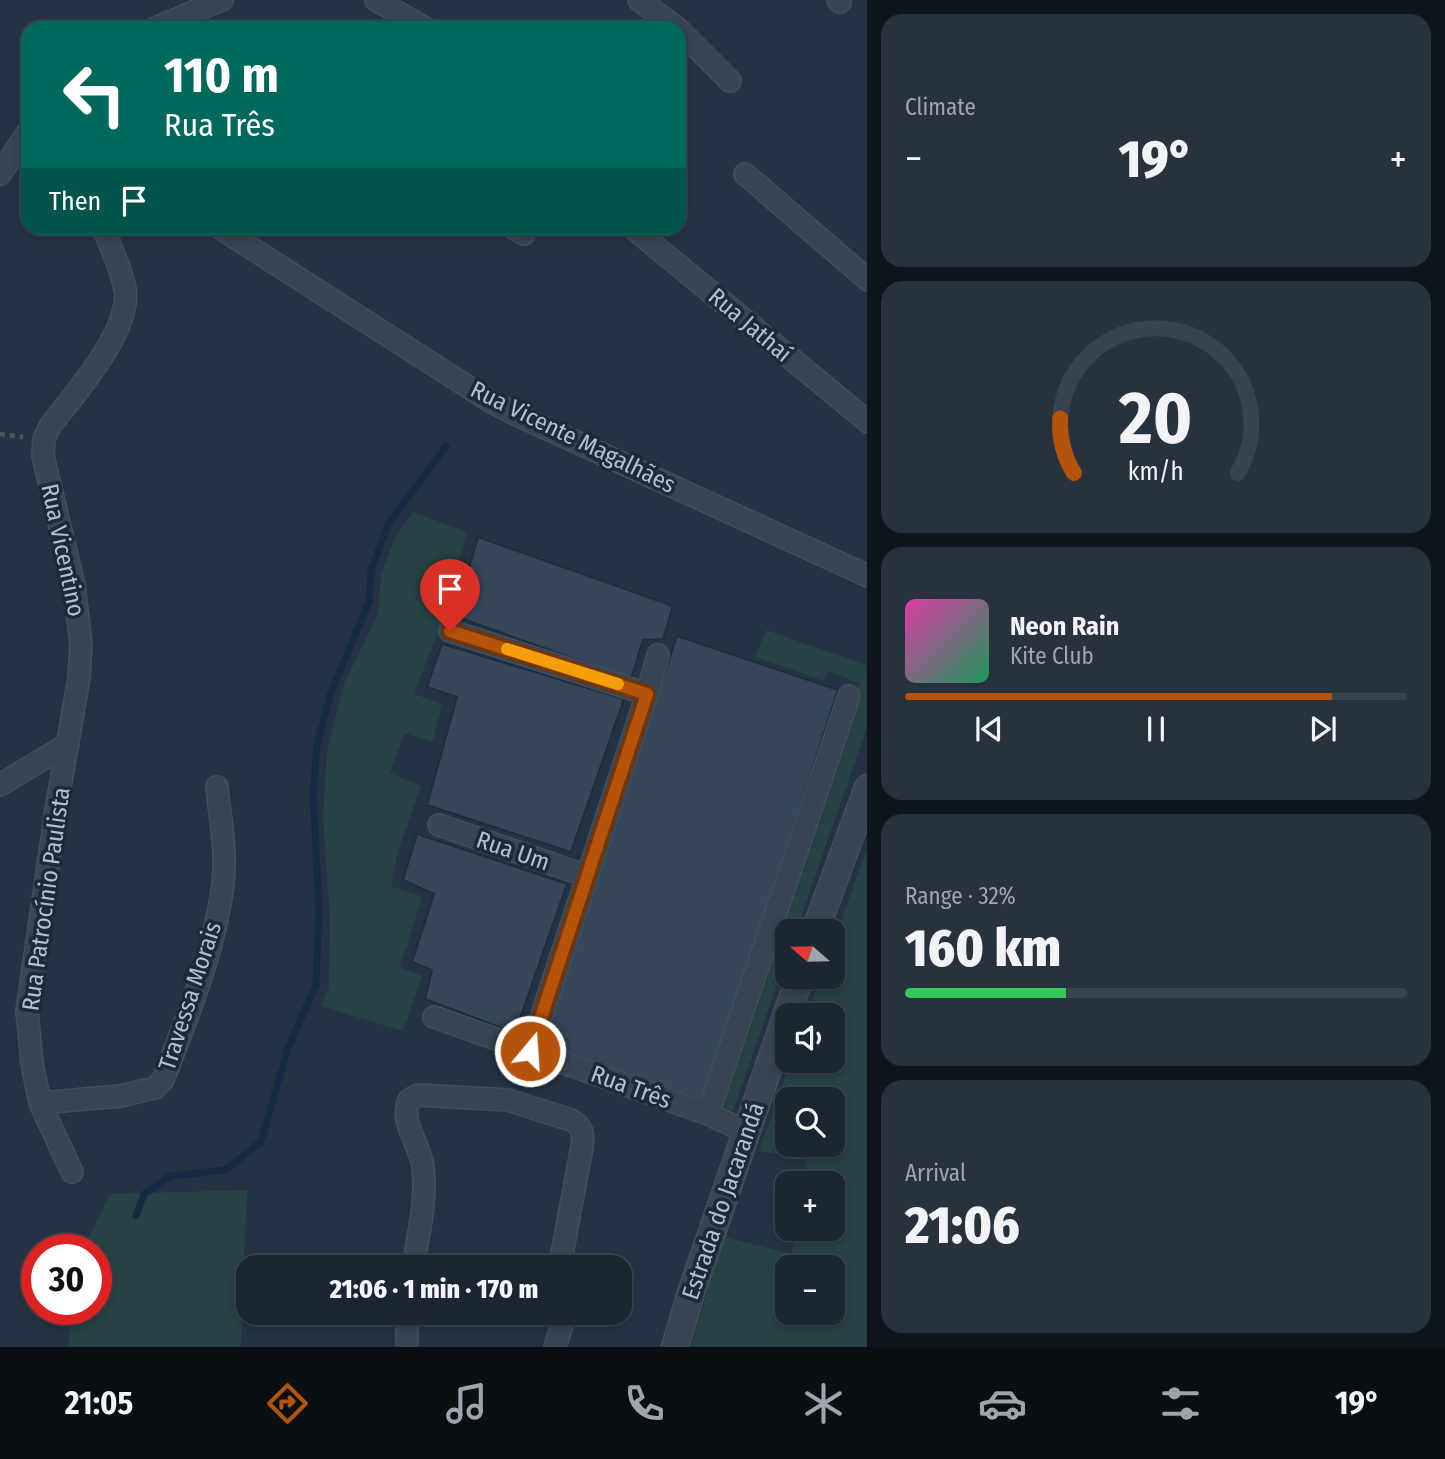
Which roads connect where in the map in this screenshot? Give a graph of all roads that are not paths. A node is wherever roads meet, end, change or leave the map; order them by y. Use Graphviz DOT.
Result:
graph roads {
  1 [pos="222,0"];
  2 [pos="376,0"];
  3 [pos="639,0"];
  4 [pos="172,21"];
  5 [pos="413,21"];
  6 [pos="667,21"];
  7 [pos="686,37"];
  8 [pos="730,80"];
  9 [pos="21,142"];
  10 [pos="0,174"];
  11 [pos="745,174"];
  12 [pos="105,235"];
  13 [pos="231,235"];
  14 [pos="641,235"];
  15 [pos="867,279"];
  16 [pos="867,422"];
  17 [pos="867,576"];
  18 [pos="450,631"];
  19 [pos="658,656"];
  20 [pos="647,694"];
  21 [pos="849,696"];
  22 [pos="68,744"];
  23 [pos="0,785"];
  24 [pos="217,787"];
  25 [pos="867,788"];
  26 [pos="439,825"];
  27 [pos="587,876"];
  28 [pos="819,919"];
  29 [pos="796,989"];
  30 [pos="434,1017"];
  31 [pos="530,1051"];
  32 [pos="40,1102"];
  33 [pos="708,1114"];
  34 [pos="747,1132"];
  35 [pos="72,1172"];
  36 [pos="415,1255"];
  37 [pos="562,1255"];
  38 [pos="407,1325"];
  39 [pos="562,1325"];
  40 [pos="407,1347"];
  41 [pos="555,1347"];
  42 [pos="675,1347"];
  1 -- 4 [label="street"];
  2 -- 5 [label="street"];
  3 -- 6 [label="street"];
  7 -- 8 [label="street"];
  9 -- 10 [label="street"];
  11 -- 15 [label="street"];
  12 -- 22 [label="street, Rua Vicentino"];
  13 -- 17 [label="street, Rua Vicente Magalhães"];
  14 -- 16 [label="street, Rua Jathaí"];
  18 -- 20 [label="street"];
  19 -- 20 [label="street"];
  20 -- 27 [label="street"];
  21 -- 33 [label="street"];
  22 -- 23 [label="street"];
  22 -- 32 [label="street, Rua Patrocínio Paulista"];
  24 -- 32 [label="street, Travessa Morais"];
  25 -- 28 [label="street"];
  26 -- 27 [label="street, Rua Um"];
  27 -- 31 [label="street"];
  29 -- 34 [label="street, Estrada do Jacarandá"];
  30 -- 31 [label="street, Rua Três"];
  31 -- 33 [label="street, Rua Três"];
  32 -- 35 [label="street, Rua Patrocínio Paulista"];
  33 -- 34 [label="street, Rua Três"];
  34 -- 42 [label="street, Estrada do Jacarandá"];
  36 -- 37 [label="street"];
  38 -- 40 [label="street"];
  39 -- 41 [label="street"];
}
